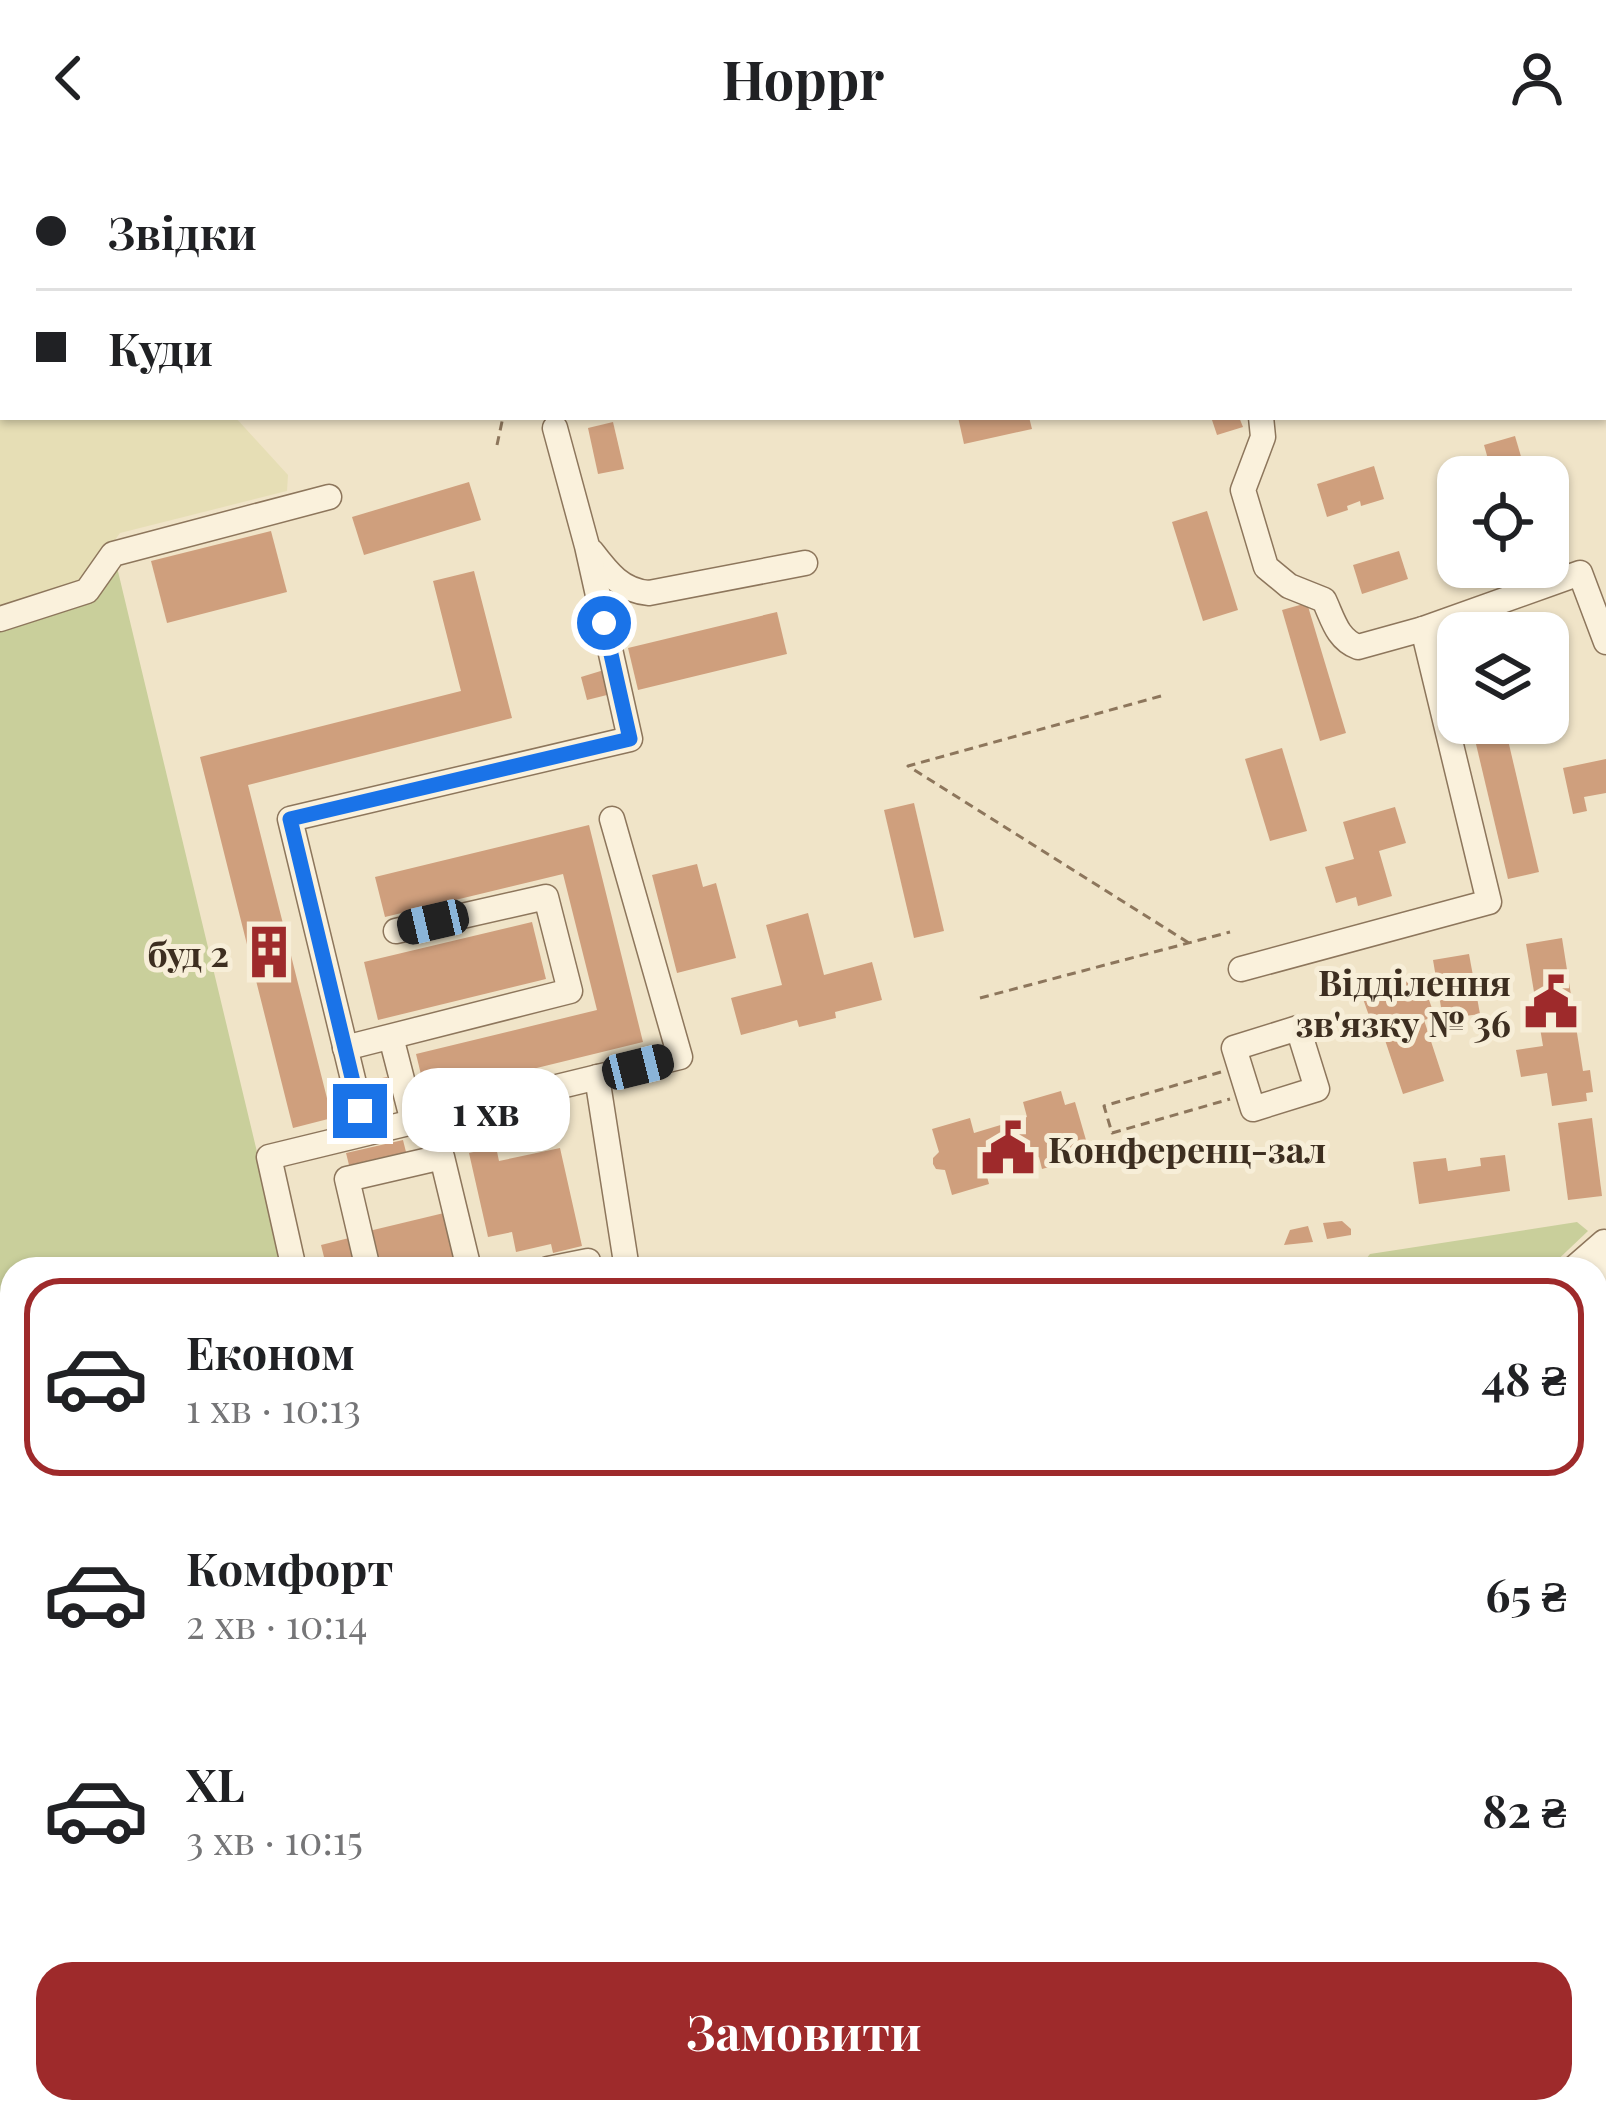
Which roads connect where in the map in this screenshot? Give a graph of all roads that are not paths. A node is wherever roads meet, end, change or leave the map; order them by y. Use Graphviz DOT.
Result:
graph roads {
  1 [pos="1261,420"];
  2 [pos="555,428"];
  3 [pos="329,497"];
  4 [pos="587,546"];
  5 [pos="805,563"];
  6 [pos="0,619"];
  7 [pos="1423,629"];
  8 [pos="1606,642"];
  9 [pos="612,819"];
  10 [pos="396,931"];
  11 [pos="1241,969"];
  12 [pos="391,1037"];
  13 [pos="345,1048"];
  14 [pos="1240,1067"];
  15 [pos="597,1077"];
  16 [pos="413,1122"];
  17 [pos="366,1133"];
  18 [pos="291,1257"];
  19 [pos="365,1257"];
  20 [pos="466,1257"];
  21 [pos="625,1257"];
  1 -- 7 [label="street"];
  2 -- 4 [label="street"];
  3 -- 6 [label="street"];
  4 -- 5 [label="street"];
  4 -- 13 [label="street"];
  7 -- 8 [label="street"];
  7 -- 11 [label="street"];
  9 -- 15 [label="street"];
  10 -- 12 [label="street"];
  12 -- 13 [label="street"];
  12 -- 16 [label="street"];
  13 -- 17 [label="street"];
  14 -- 14 [label="street"];
  15 -- 16 [label="street"];
  15 -- 21 [label="street"];
  16 -- 17 [label="street"];
  17 -- 18 [label="street"];
  19 -- 20 [label="street"];
}
